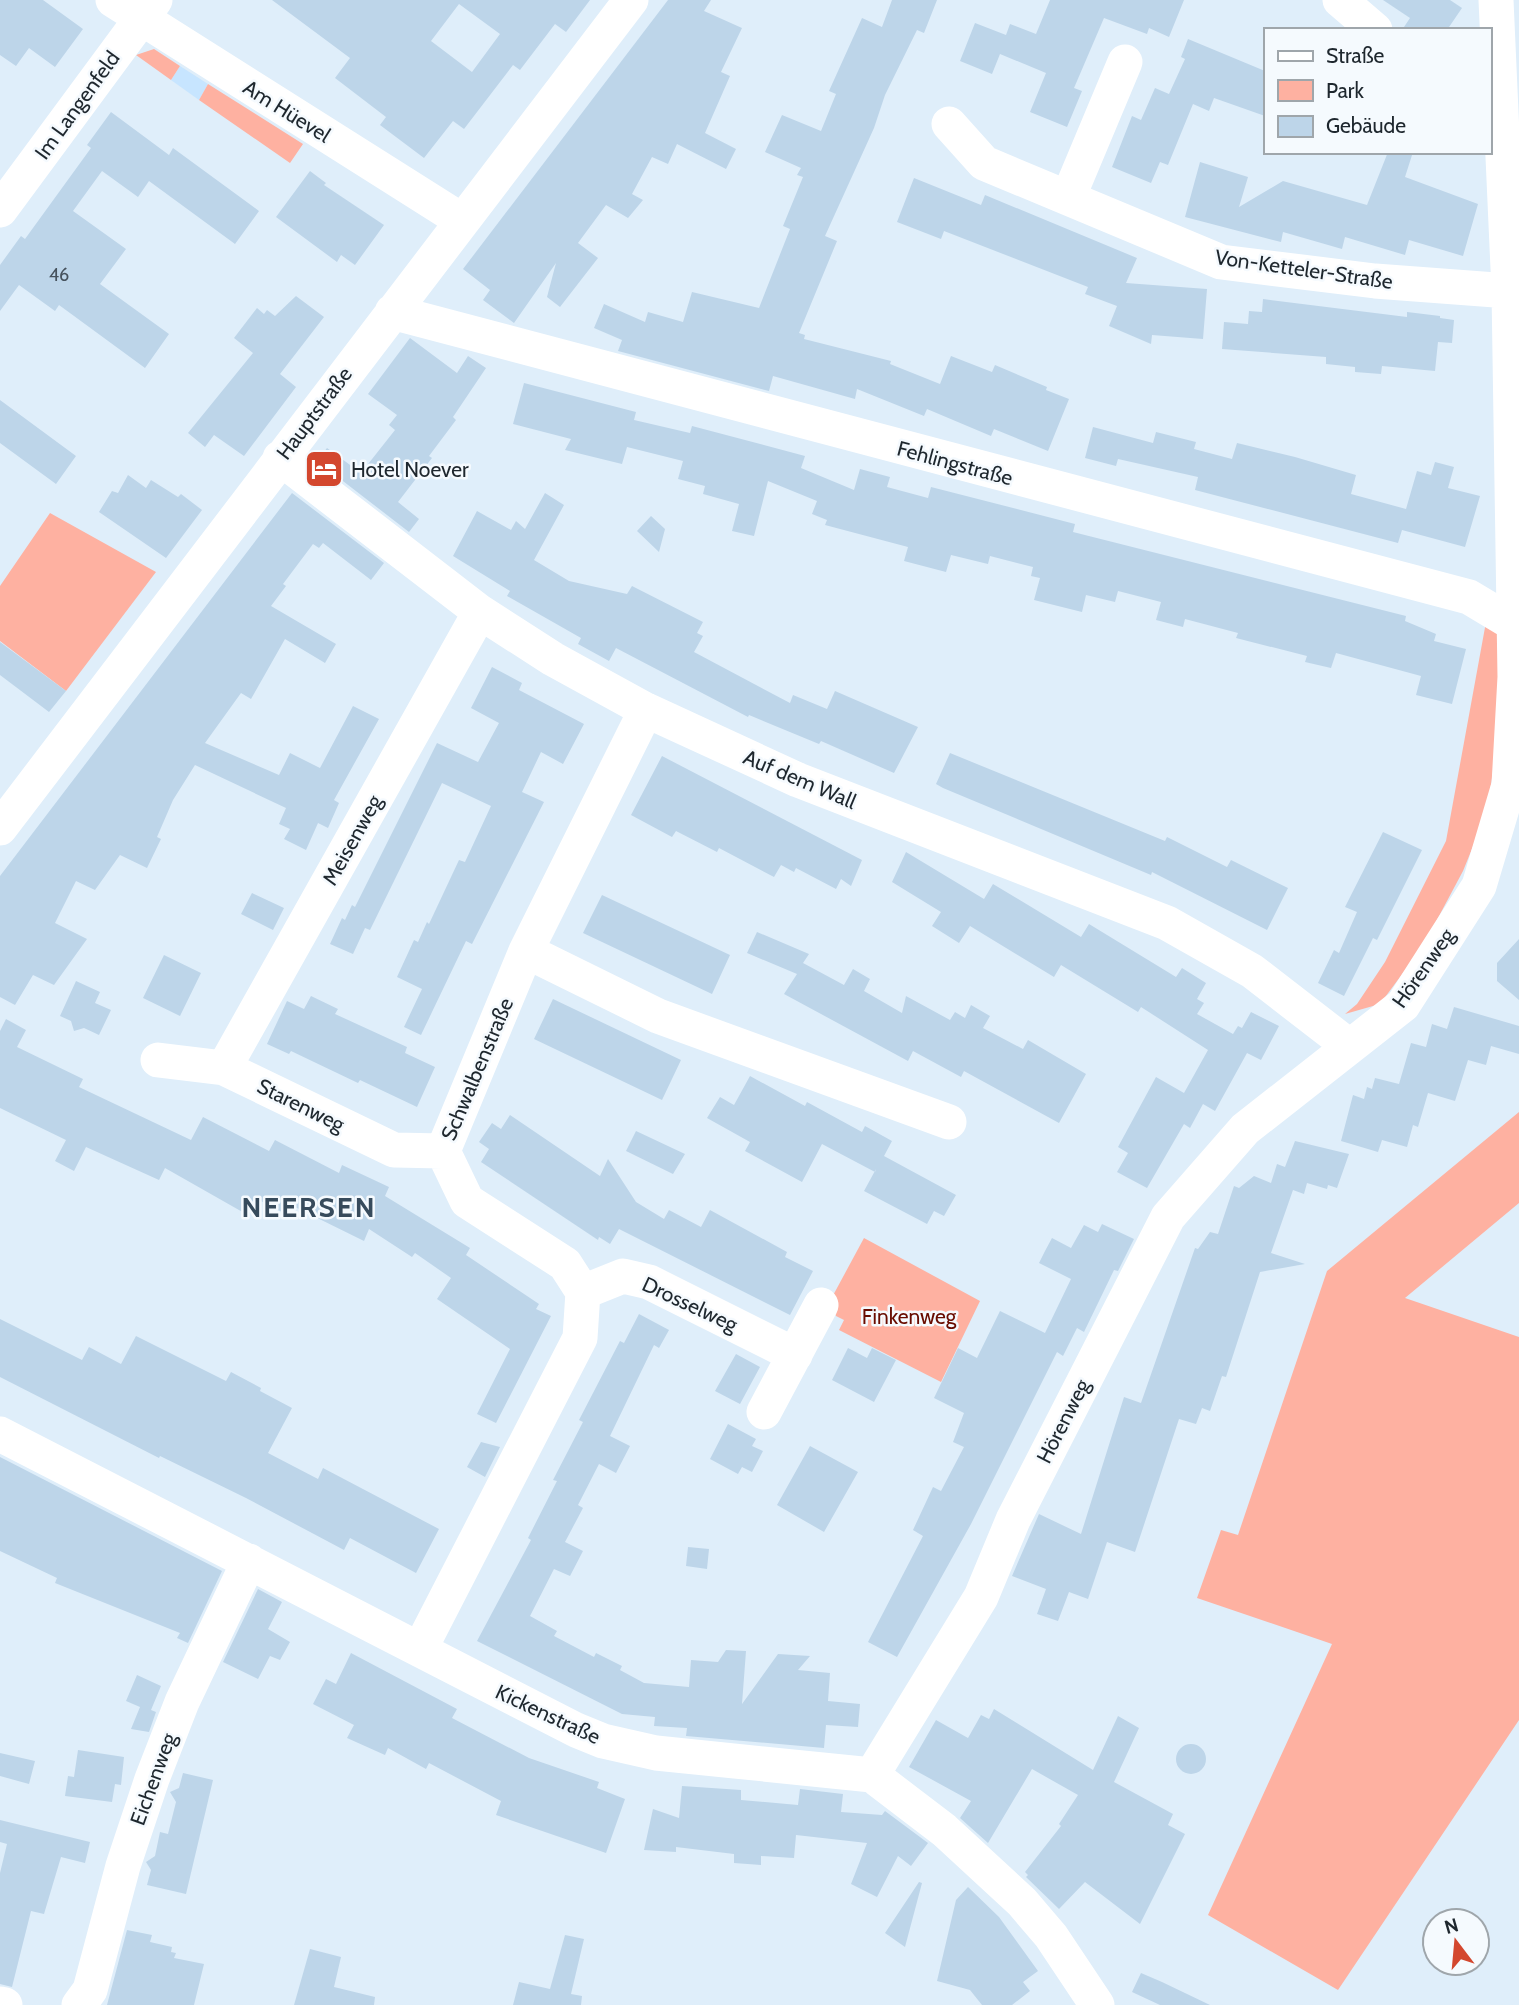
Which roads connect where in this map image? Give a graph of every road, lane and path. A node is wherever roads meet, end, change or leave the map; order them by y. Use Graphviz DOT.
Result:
graph roads {
  1 [pos="631,0"];
  2 [pos="1496,0"];
  3 [pos="136,6"];
  4 [pos="1125,62"];
  5 [pos="1494,68"];
  6 [pos="949,124"];
  7 [pos="1068,198"];
  8 [pos="0,210"];
  9 [pos="461,220"];
  10 [pos="1508,291"];
  11 [pos="392,312"];
  12 [pos="280,458"];
  13 [pos="480,612"];
  14 [pos="1516,625"];
  15 [pos="646,710"];
  16 [pos="0,828"];
  17 [pos="526,951"];
  18 [pos="1349,1046"];
  19 [pos="158,1060"];
  20 [pos="224,1068"];
  21 [pos="949,1122"];
  22 [pos="443,1151"];
  23 [pos="583,1292"];
  24 [pos="821,1305"];
  25 [pos="795,1355"];
  26 [pos="764,1412"];
  27 [pos="0,1434"];
  28 [pos="249,1561"];
  29 [pos="420,1649"];
  30 [pos="873,1775"];
  31 [pos="79,2005"];
  32 [pos="1097,2005"];
  1 -- 9 [label="street, Hauptstraße"];
  2 -- 5 [label="street, Hörenweg"];
  3 -- 8 [label="street, Im Langenfeld"];
  3 -- 9 [label="street, Am Hüevel"];
  4 -- 7 [label="street"];
  5 -- 10 [label="street, Hörenweg"];
  6 -- 7 [label="street, Von-Ketteler-Straße"];
  7 -- 10 [label="street, Von-Ketteler-Straße"];
  9 -- 11 [label="street, Hauptstraße"];
  10 -- 14 [label="street, Hörenweg"];
  11 -- 12 [label="street, Hauptstraße"];
  11 -- 14 [label="street, Fehlingstraße"];
  12 -- 13 [label="street, Auf dem Wall"];
  12 -- 16 [label="street, Hauptstraße"];
  13 -- 15 [label="street, Auf dem Wall"];
  13 -- 20 [label="street, Meisenweg"];
  14 -- 18 [label="street, Hörenweg"];
  15 -- 17 [label="street, Schwalbenstraße"];
  15 -- 18 [label="street, Auf dem Wall"];
  17 -- 21 [label="street"];
  17 -- 22 [label="street, Schwalbenstraße"];
  18 -- 30 [label="street, Hörenweg"];
  19 -- 20 [label="street, Starenweg"];
  20 -- 22 [label="street, Starenweg"];
  22 -- 23 [label="street, Schwalbenstraße"];
  23 -- 25 [label="street, Drosselweg"];
  23 -- 29 [label="street"];
  24 -- 25 [label="street"];
  25 -- 26 [label="street"];
  27 -- 28 [label="street, Kickenstraße"];
  28 -- 29 [label="street, Kickenstraße"];
  28 -- 31 [label="street, Eichenweg"];
  29 -- 30 [label="street, Kickenstraße"];
  30 -- 32 [label="street"];
}
